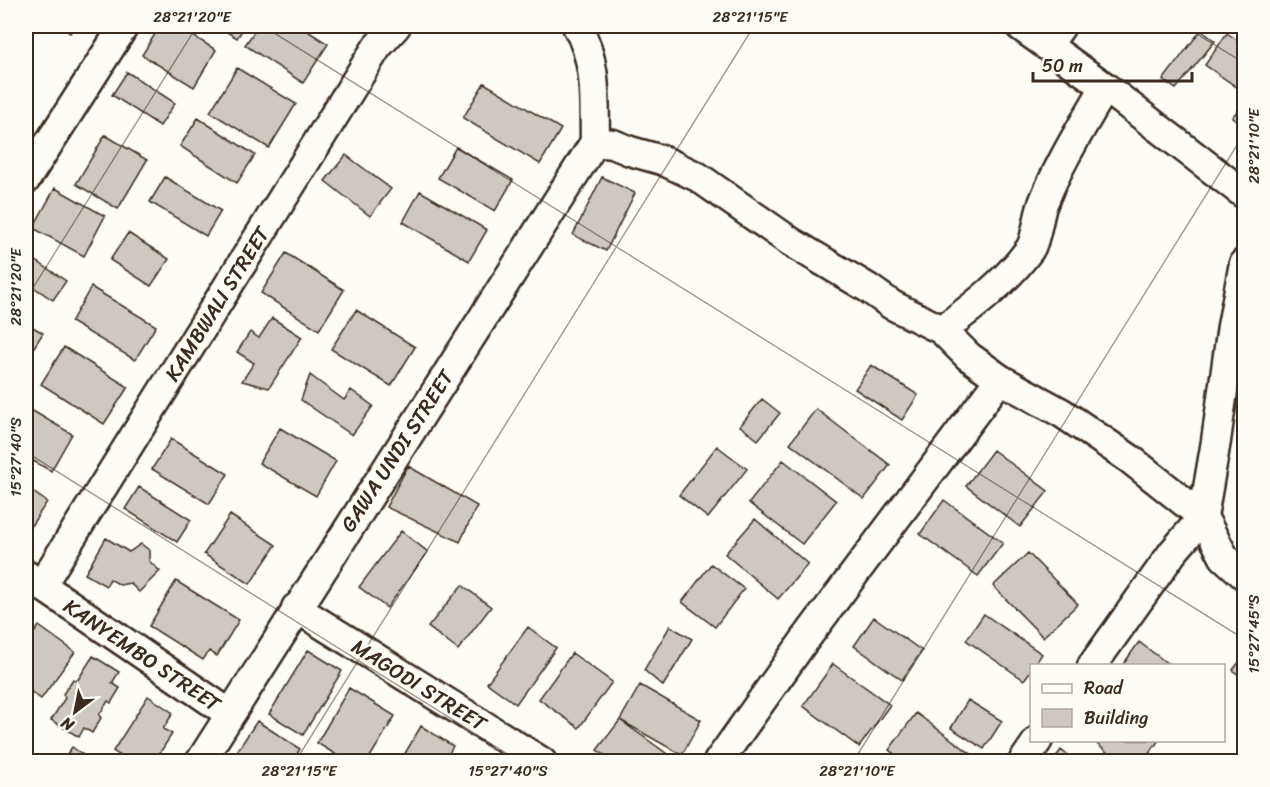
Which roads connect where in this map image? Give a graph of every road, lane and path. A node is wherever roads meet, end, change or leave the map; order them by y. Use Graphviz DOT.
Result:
graph roads {
  1 [pos="124,26"];
  2 [pos="396,26"];
  3 [pos="577,26"];
  4 [pos="1020,26"];
  5 [pos="1054,36"];
  6 [pos="1105,87"];
  7 [pos="595,142"];
  8 [pos="26,178"];
  9 [pos="1245,194"];
  10 [pos="1245,263"];
  11 [pos="942,330"];
  12 [pos="1000,379"];
  13 [pos="1203,517"];
  14 [pos="1245,575"];
  15 [pos="33,580"];
  16 [pos="296,608"];
  17 [pos="1093,664"];
  18 [pos="230,714"];
  19 [pos="1037,742"];
  20 [pos="200,762"];
  21 [pos="542,762"];
  22 [pos="717,762"];
  23 [pos="1023,762"];
  1 -- 8 [label="street"];
  2 -- 15 [label="street, KAMBWALI STREET"];
  3 -- 7 [label="street"];
  4 -- 5 [label="street"];
  5 -- 6 [label="street"];
  6 -- 9 [label="street"];
  6 -- 11 [label="street"];
  7 -- 11 [label="street"];
  7 -- 16 [label="street, GAWA UNDI STREET"];
  10 -- 13 [label="street"];
  11 -- 12 [label="street"];
  12 -- 13 [label="street"];
  12 -- 22 [label="street"];
  13 -- 14 [label="street"];
  13 -- 17 [label="street"];
  15 -- 18 [label="street, KANYEMBO STREET"];
  16 -- 18 [label="street, GAWA UNDI STREET"];
  16 -- 21 [label="street, MAGODI STREET"];
  18 -- 20 [label="street, GAWA UNDI STREET"];
  19 -- 23 [label="street"];
}
